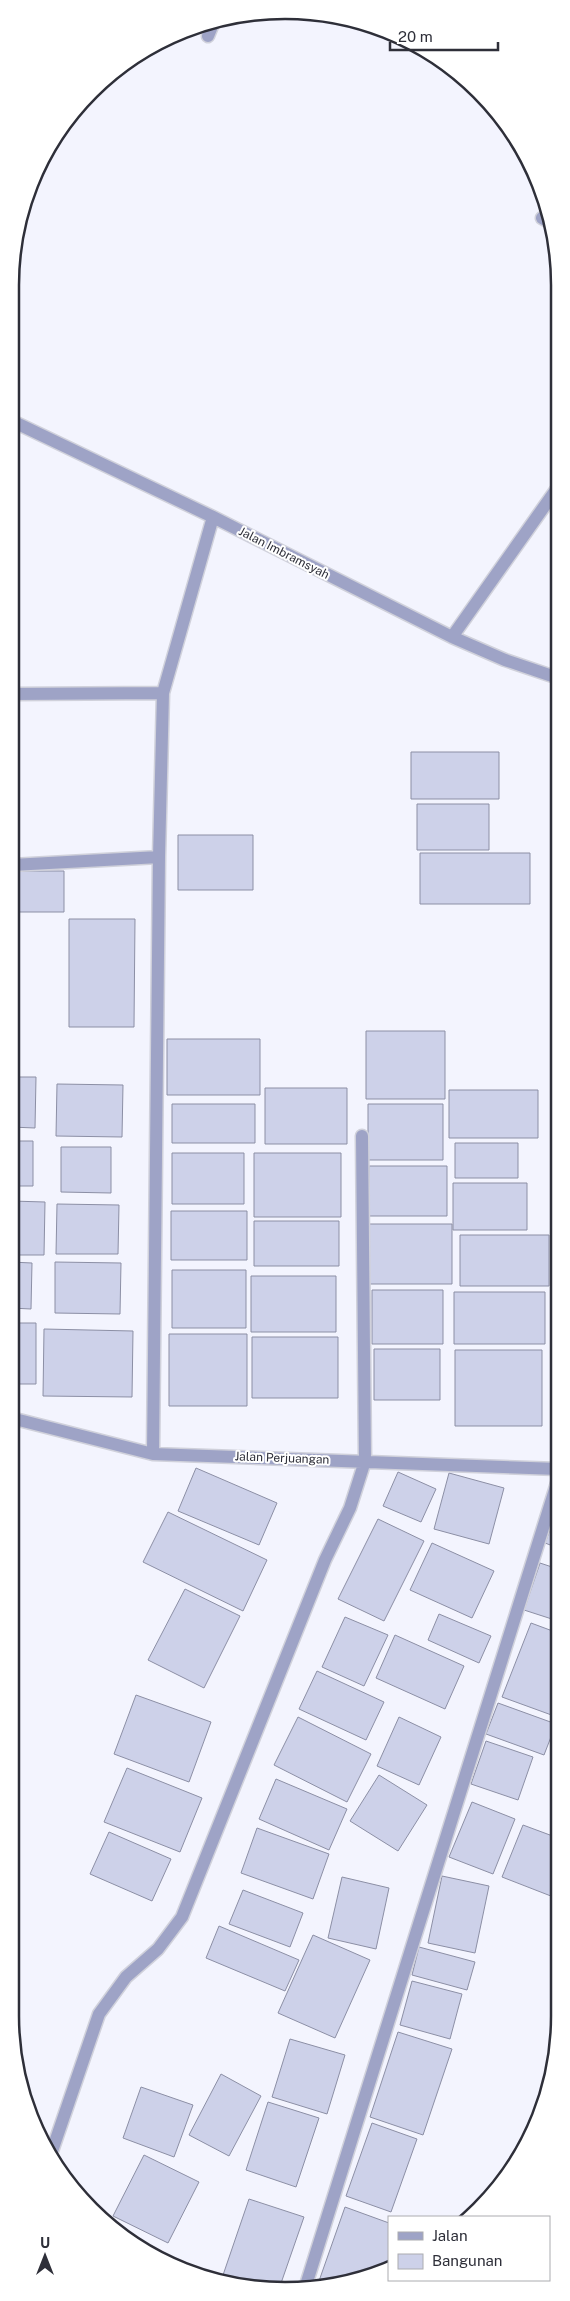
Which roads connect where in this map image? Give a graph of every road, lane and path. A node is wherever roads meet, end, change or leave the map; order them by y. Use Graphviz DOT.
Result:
graph roads {
  1 [pos="211,30"];
  2 [pos="208,36"];
  3 [pos="19,424"];
  4 [pos="551,497"];
  5 [pos="212,517"];
  6 [pos="452,637"];
  7 [pos="551,676"];
  8 [pos="163,693"];
  9 [pos="19,694"];
  10 [pos="158,857"];
  11 [pos="19,864"];
  12 [pos="362,1136"];
  13 [pos="19,1420"];
  14 [pos="153,1454"];
  15 [pos="366,1461"];
  16 [pos="551,1469"];
  17 [pos="551,1502"];
  18 [pos="53,2147"];
  19 [pos="307,2281"];
  1 -- 2 [label="street"];
  3 -- 5 [label="street, Jalan Imbramsyah"];
  4 -- 6 [label="street"];
  5 -- 6 [label="street, Jalan Imbramsyah"];
  5 -- 8 [label="street"];
  6 -- 7 [label="street, Jalan Imbramsyah"];
  8 -- 9 [label="street"];
  8 -- 10 [label="street"];
  10 -- 11 [label="street"];
  10 -- 14 [label="street"];
  12 -- 15 [label="street"];
  13 -- 14 [label="street, Jalan Perjuangan"];
  14 -- 15 [label="street, Jalan Perjuangan"];
  15 -- 16 [label="street, Jalan Perjuangan"];
  15 -- 18 [label="street"];
  17 -- 19 [label="street"];
}
